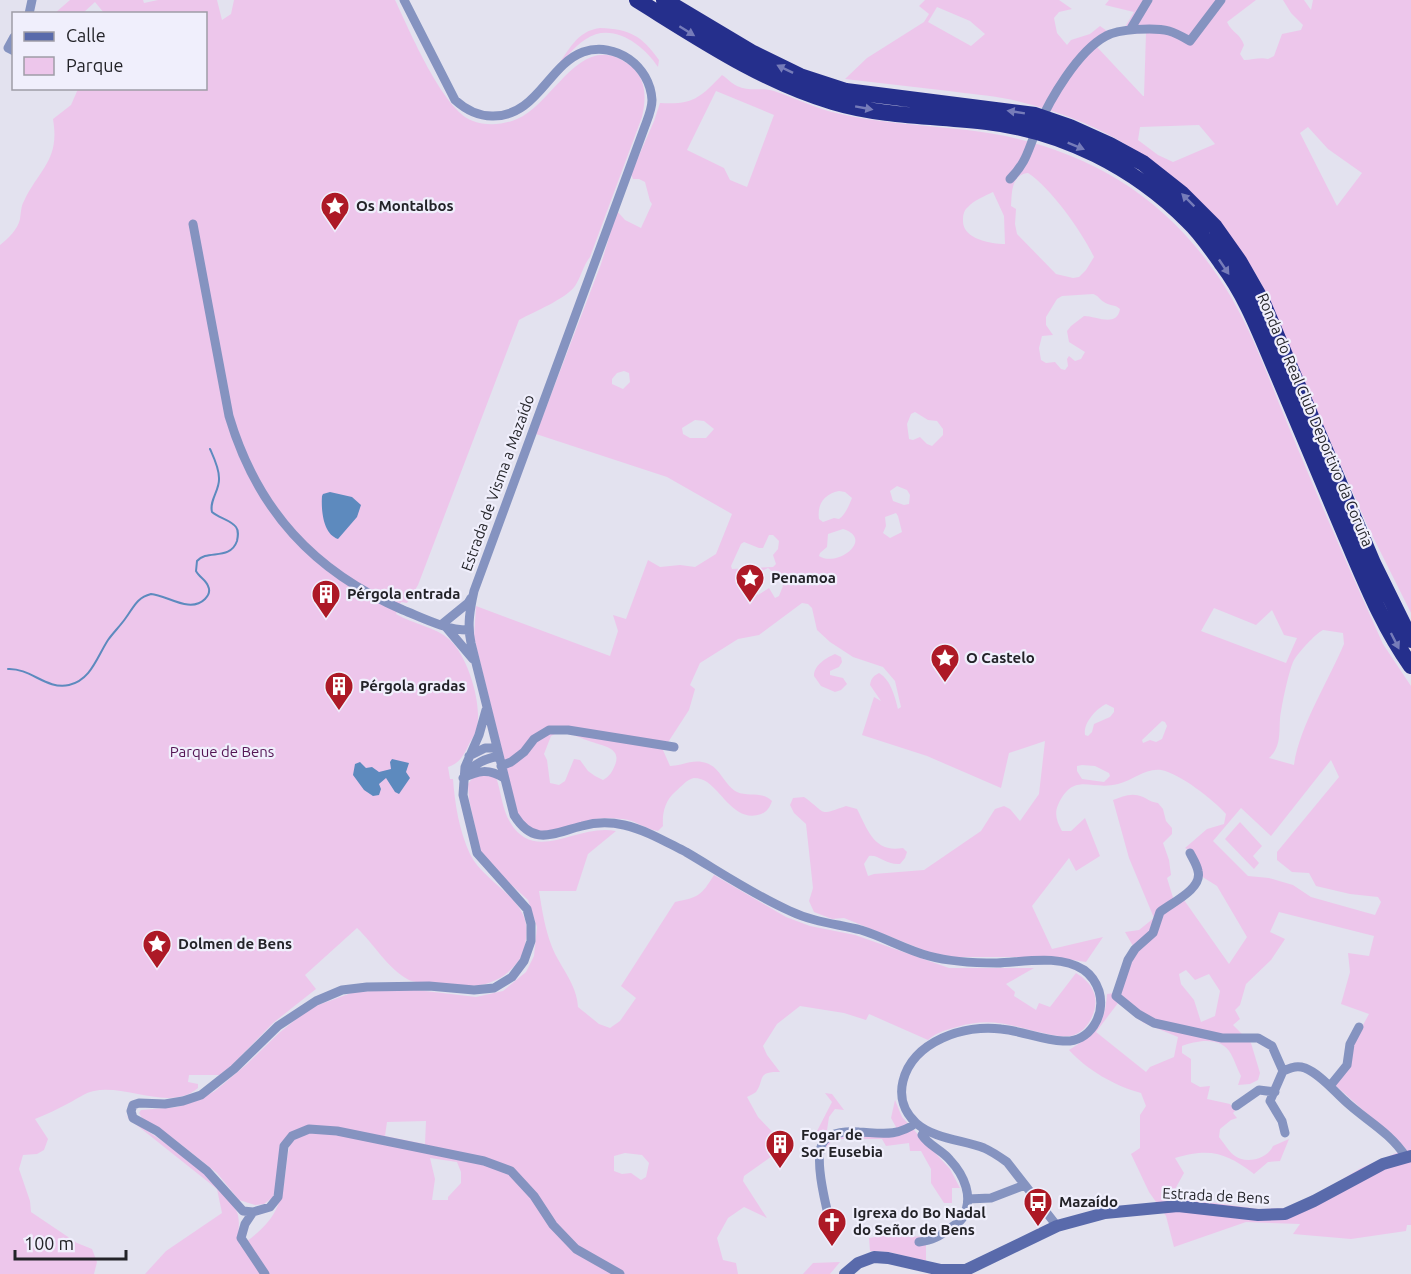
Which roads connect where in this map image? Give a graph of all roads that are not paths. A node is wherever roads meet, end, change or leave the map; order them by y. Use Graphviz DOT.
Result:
graph roads {
  1 [pos="404,0"];
  2 [pos="637,0"];
  3 [pos="663,0"];
  4 [pos="1148,0"];
  5 [pos="1221,0"];
  6 [pos="1130,30"];
  7 [pos="1010,179"];
  8 [pos="193,224"];
  9 [pos="474,591"];
  10 [pos="443,626"];
  11 [pos="468,630"];
  12 [pos="1411,640"];
  13 [pos="475,661"];
  14 [pos="1411,666"];
  15 [pos="487,706"];
  16 [pos="674,747"];
  17 [pos="497,752"];
  18 [pos="469,756"];
  19 [pos="501,766"];
  20 [pos="463,778"];
  21 [pos="504,778"];
  22 [pos="1190,853"];
  23 [pos="1116,996"];
  24 [pos="1101,1000"];
  25 [pos="1359,1027"];
  26 [pos="1283,1071"];
  27 [pos="1329,1086"];
  28 [pos="1275,1092"];
  29 [pos="1236,1106"];
  30 [pos="916,1123"];
  31 [pos="925,1130"];
  32 [pos="1285,1133"];
  33 [pos="1408,1156"];
  34 [pos="1025,1185"];
  35 [pos="968,1199"];
  36 [pos="253,1212"];
  37 [pos="829,1218"];
  38 [pos="1057,1226"];
  39 [pos="919,1242"];
  40 [pos="265,1274"];
  41 [pos="620,1274"];
  42 [pos="845,1274"];
  1 -- 9 [label="street, Estrada de Visma a Mazaído"];
  2 -- 14 [label="highway, Ronda do Real Club Deportivo da Coruña, one-way"];
  12 -- 3 [label="highway, Ronda do Real Club Deportivo da Coruña, one-way"];
  4 -- 6 [label="street"];
  5 -- 6 [label="street"];
  6 -- 7 [label="street"];
  8 -- 10 [label="street"];
  9 -- 10 [label="street"];
  9 -- 11 [label="street, Estrada de Visma a Mazaído"];
  10 -- 11 [label="street"];
  10 -- 13 [label="street"];
  11 -- 13 [label="street, Estrada de Visma a Mazaído"];
  13 -- 15 [label="street, Estrada de Visma a Mazaído"];
  15 -- 17 [label="street, Estrada de Visma a Mazaído"];
  15 -- 18 [label="street"];
  16 -- 19 [label="street"];
  17 -- 18 [label="street"];
  17 -- 19 [label="street, Estrada de Visma a Mazaído"];
  17 -- 20 [label="street"];
  18 -- 20 [label="street"];
  19 -- 21 [label="street, Estrada de Visma a Mazaído"];
  20 -- 21 [label="street"];
  20 -- 36 [label="street"];
  21 -- 24 [label="street, Estrada de Visma a Mazaído"];
  22 -- 23 [label="street"];
  23 -- 24 [label="street"];
  23 -- 26 [label="street"];
  24 -- 30 [label="street"];
  25 -- 27 [label="street"];
  26 -- 27 [label="street"];
  26 -- 28 [label="street"];
  27 -- 33 [label="street"];
  28 -- 29 [label="street"];
  28 -- 32 [label="street"];
  30 -- 31 [label="street"];
  30 -- 37 [label="street"];
  31 -- 34 [label="street"];
  31 -- 35 [label="street"];
  33 -- 38 [label="street, Estrada de Bens"];
  34 -- 35 [label="street"];
  34 -- 38 [label="street"];
  35 -- 39 [label="street"];
  36 -- 40 [label="street"];
  36 -- 41 [label="street"];
  38 -- 42 [label="street, Estrada de Bens"];
}
